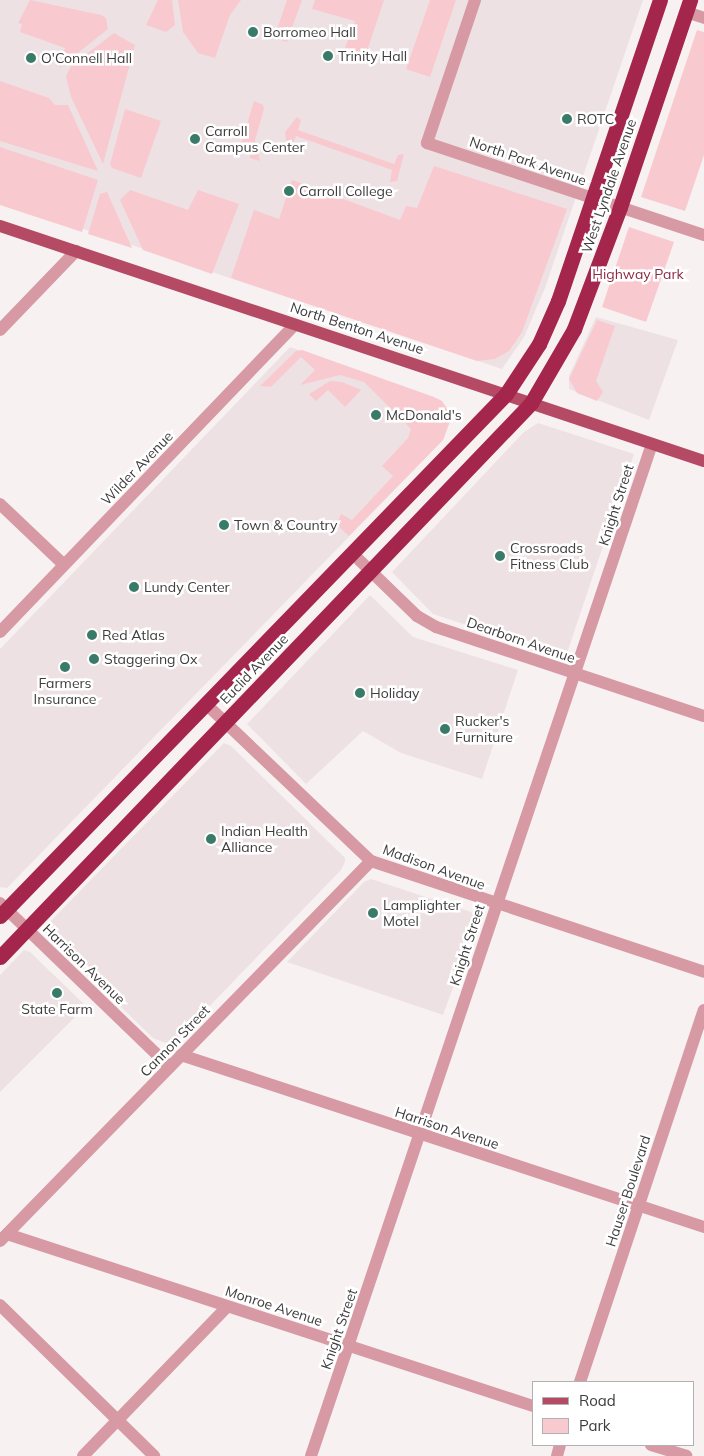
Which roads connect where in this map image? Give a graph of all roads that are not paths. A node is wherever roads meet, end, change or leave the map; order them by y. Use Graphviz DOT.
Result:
graph roads {
  1 [pos="475,0"];
  2 [pos="660,0"];
  3 [pos="688,6"];
  4 [pos="704,18"];
  5 [pos="593,199"];
  6 [pos="620,207"];
  7 [pos="0,226"];
  8 [pos="704,236"];
  9 [pos="76,251"];
  10 [pos="295,324"];
  11 [pos="0,330"];
  12 [pos="506,394"];
  13 [pos="530,404"];
  14 [pos="652,444"];
  15 [pos="704,461"];
  16 [pos="0,504"];
  17 [pos="352,553"];
  18 [pos="64,565"];
  19 [pos="371,572"];
  20 [pos="0,632"];
  21 [pos="575,674"];
  22 [pos="206,704"];
  23 [pos="704,716"];
  24 [pos="226,723"];
  25 [pos="371,861"];
  26 [pos="496,906"];
  27 [pos="2,909"];
  28 [pos="26,929"];
  29 [pos="0,956"];
  30 [pos="704,972"];
  31 [pos="704,1010"];
  32 [pos="181,1055"];
  33 [pos="170,1067"];
  34 [pos="420,1135"];
  35 [pos="638,1206"];
  36 [pos="704,1226"];
  37 [pos="4,1237"];
  38 [pos="0,1305"];
  39 [pos="226,1307"];
  40 [pos="349,1346"];
  41 [pos="580,1381"];
  42 [pos="532,1406"];
  43 [pos="117,1421"];
  44 [pos="655,1446"];
  45 [pos="83,1456"];
  46 [pos="154,1456"];
  47 [pos="311,1456"];
  48 [pos="686,1456"];
  1 -- 5 [label="street, North Park Avenue"];
  2 -- 5 [label="highway, West Lyndale Avenue"];
  3 -- 4 [label="street"];
  3 -- 6 [label="highway, West Lyndale Avenue"];
  5 -- 6 [label="street, North Park Avenue"];
  5 -- 12 [label="highway, West Lyndale Avenue"];
  6 -- 8 [label="street, North Park Avenue"];
  6 -- 13 [label="highway, West Lyndale Avenue"];
  7 -- 9 [label="main road, North Benton Avenue"];
  9 -- 10 [label="main road, North Benton Avenue"];
  9 -- 11 [label="street"];
  10 -- 12 [label="main road, North Benton Avenue"];
  10 -- 18 [label="street, Wilder Avenue"];
  12 -- 13 [label="main road, North Benton Avenue"];
  12 -- 17 [label="highway, Euclid Avenue"];
  13 -- 14 [label="main road, North Benton Avenue"];
  13 -- 19 [label="highway, Euclid Avenue"];
  14 -- 15 [label="main road, North Benton Avenue"];
  14 -- 21 [label="street, Knight Street"];
  16 -- 18 [label="street"];
  17 -- 19 [label="street, Dearborn Avenue"];
  17 -- 22 [label="highway, Euclid Avenue"];
  18 -- 20 [label="street, Wilder Avenue"];
  19 -- 21 [label="street, Dearborn Avenue"];
  19 -- 24 [label="highway, Euclid Avenue"];
  21 -- 23 [label="street, Dearborn Avenue"];
  21 -- 26 [label="street, Knight Street"];
  22 -- 24 [label="street, Madison Avenue"];
  22 -- 27 [label="highway, Euclid Avenue"];
  24 -- 25 [label="street, Madison Avenue"];
  24 -- 28 [label="highway, Euclid Avenue"];
  25 -- 26 [label="street, Madison Avenue"];
  25 -- 32 [label="street, Cannon Street"];
  26 -- 30 [label="street, Madison Avenue"];
  26 -- 34 [label="street, Knight Street"];
  27 -- 28 [label="street, Harrison Avenue"];
  28 -- 29 [label="highway, Euclid Avenue"];
  28 -- 33 [label="street, Harrison Avenue"];
  31 -- 35 [label="street, Hauser Boulevard"];
  32 -- 33 [label="street, Cannon Street"];
  32 -- 34 [label="street, Harrison Avenue"];
  33 -- 37 [label="street, Cannon Street"];
  34 -- 35 [label="street, Harrison Avenue"];
  34 -- 40 [label="street, Knight Street"];
  35 -- 36 [label="street, Harrison Avenue"];
  35 -- 41 [label="street, Hauser Boulevard"];
  37 -- 39 [label="street, Monroe Avenue"];
  38 -- 43 [label="street"];
  39 -- 40 [label="street, Monroe Avenue"];
  39 -- 43 [label="street"];
  40 -- 42 [label="street, Monroe Avenue"];
  40 -- 47 [label="street, Knight Street"];
  43 -- 45 [label="street"];
  43 -- 46 [label="street"];
  44 -- 48 [label="street"];
}
